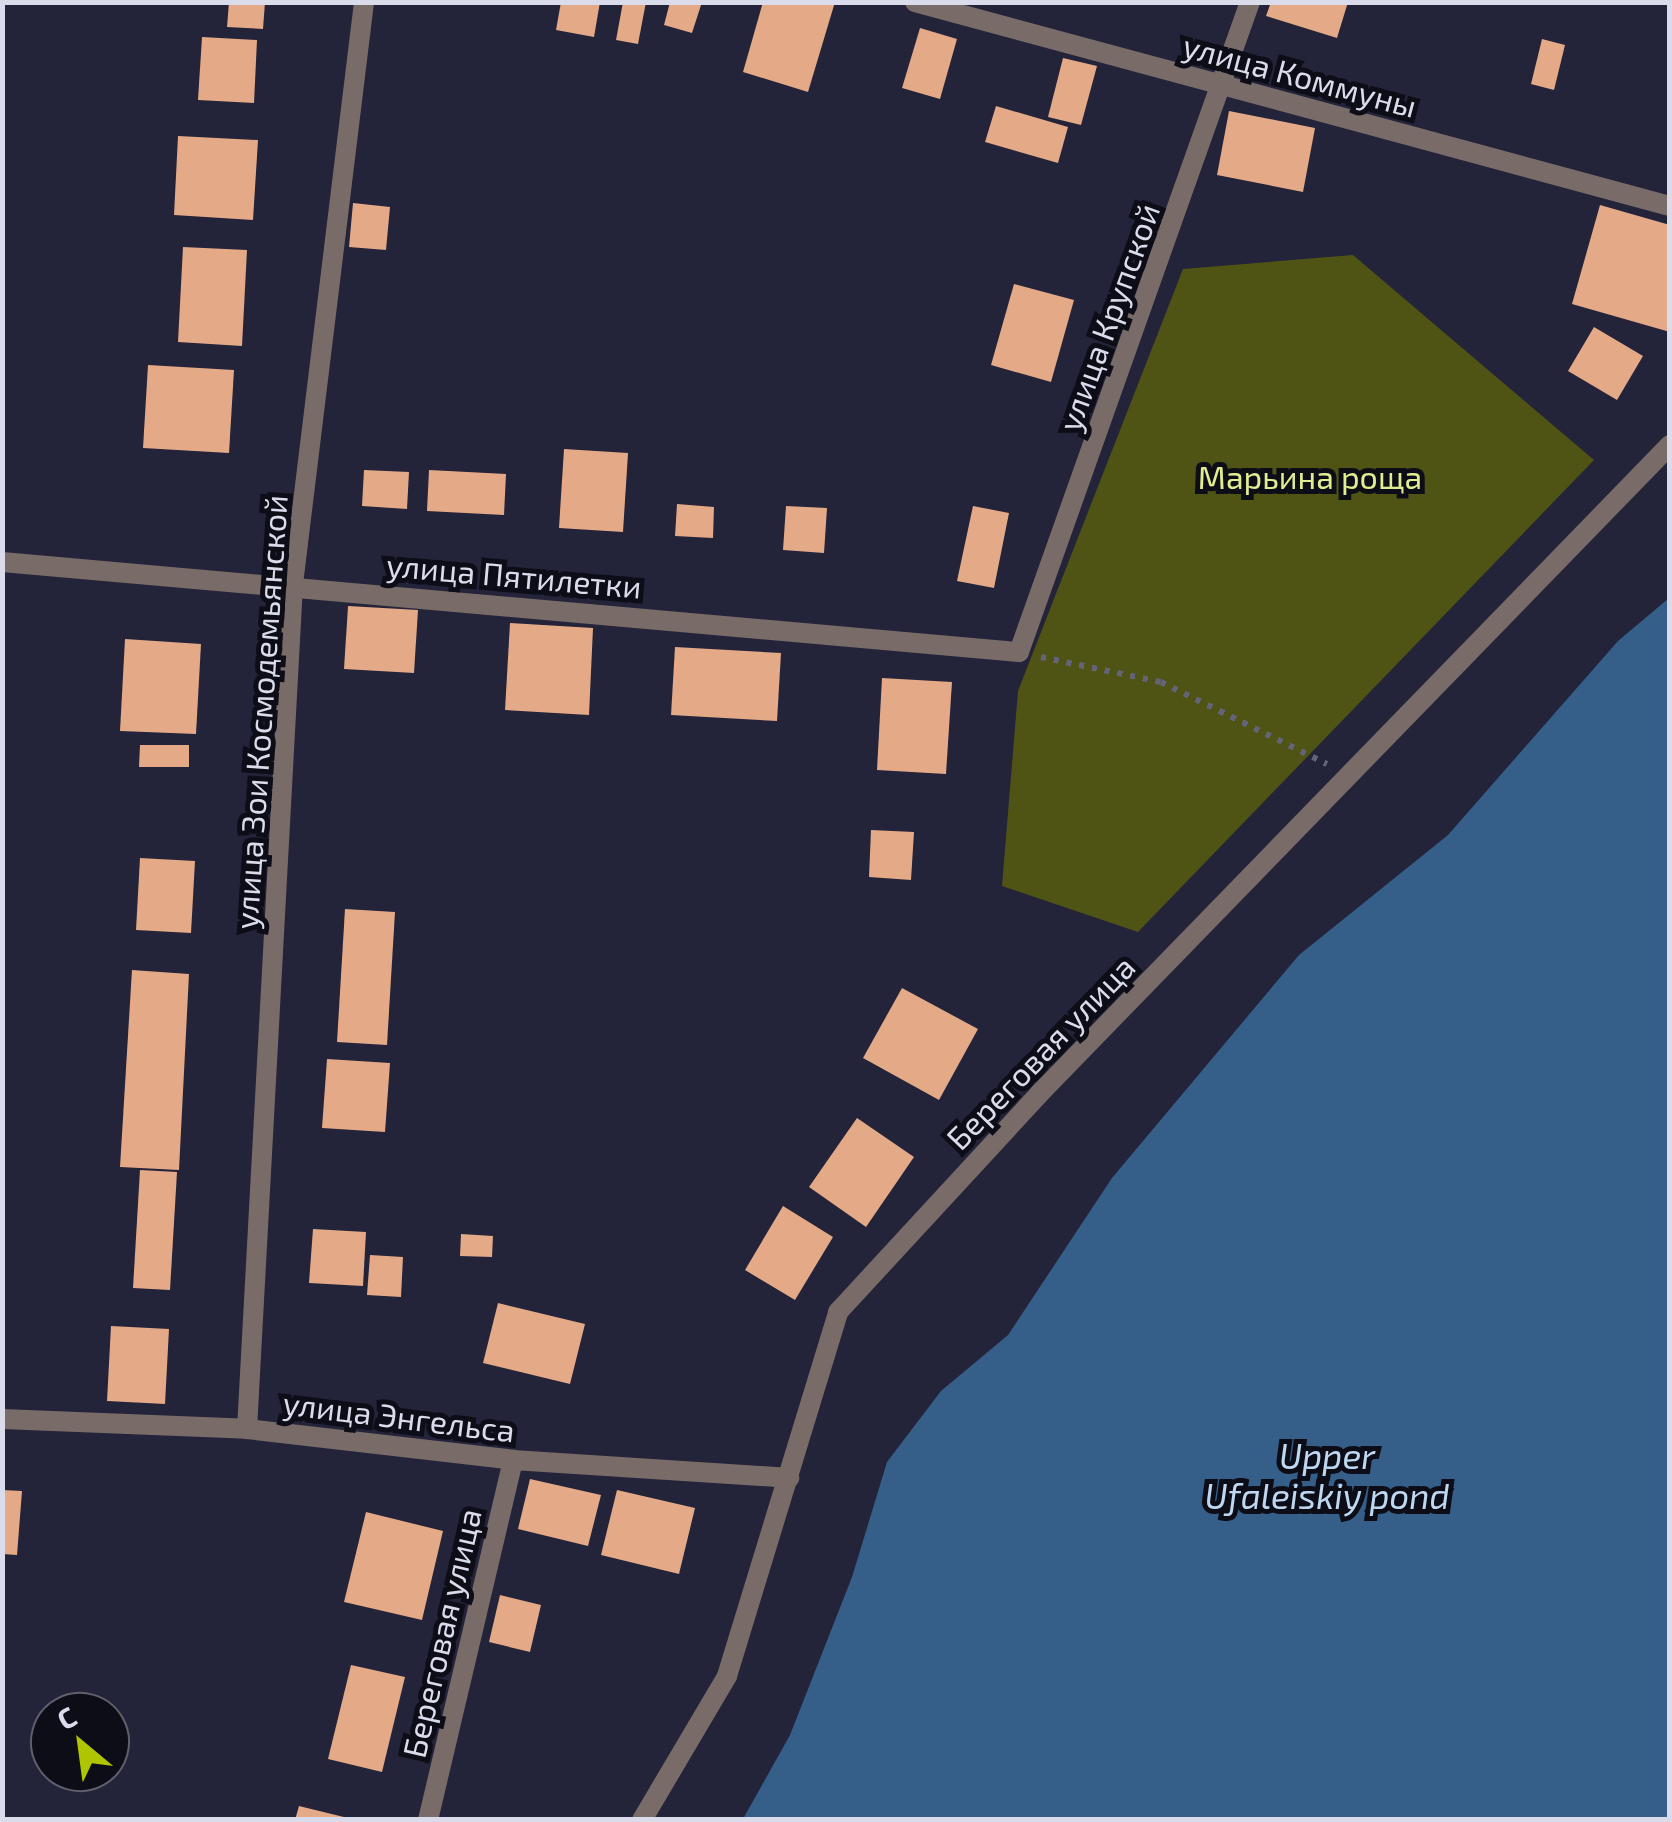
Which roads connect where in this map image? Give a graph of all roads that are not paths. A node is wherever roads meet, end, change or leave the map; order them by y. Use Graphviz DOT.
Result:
graph roads {
  1 [pos="364,2"];
  2 [pos="915,2"];
  3 [pos="1250,2"];
  4 [pos="1223,86"];
  5 [pos="1670,206"];
  6 [pos="1670,444"];
  7 [pos="2,562"];
  8 [pos="293,584"];
  9 [pos="1019,652"];
  10 [pos="2,1418"];
  11 [pos="247,1429"];
  12 [pos="513,1460"];
  13 [pos="788,1478"];
  14 [pos="428,1820"];
  15 [pos="642,1820"];
  1 -- 8 [label="street, улица Зои Космодемьянской"];
  2 -- 4 [label="street, улица Коммуны"];
  3 -- 4 [label="street, улица Крупской"];
  4 -- 5 [label="street, улица Коммуны"];
  4 -- 9 [label="street, улица Крупской"];
  6 -- 13 [label="street, Береговая улица"];
  7 -- 8 [label="street, улица Пятилетки"];
  8 -- 9 [label="street, улица Пятилетки"];
  8 -- 11 [label="street, улица Зои Космодемьянской"];
  10 -- 11 [label="street, улица Энгельса"];
  11 -- 12 [label="street, улица Энгельса"];
  12 -- 13 [label="street, улица Энгельса"];
  12 -- 14 [label="street, Береговая улица"];
  13 -- 15 [label="street, Береговая улица"];
}
